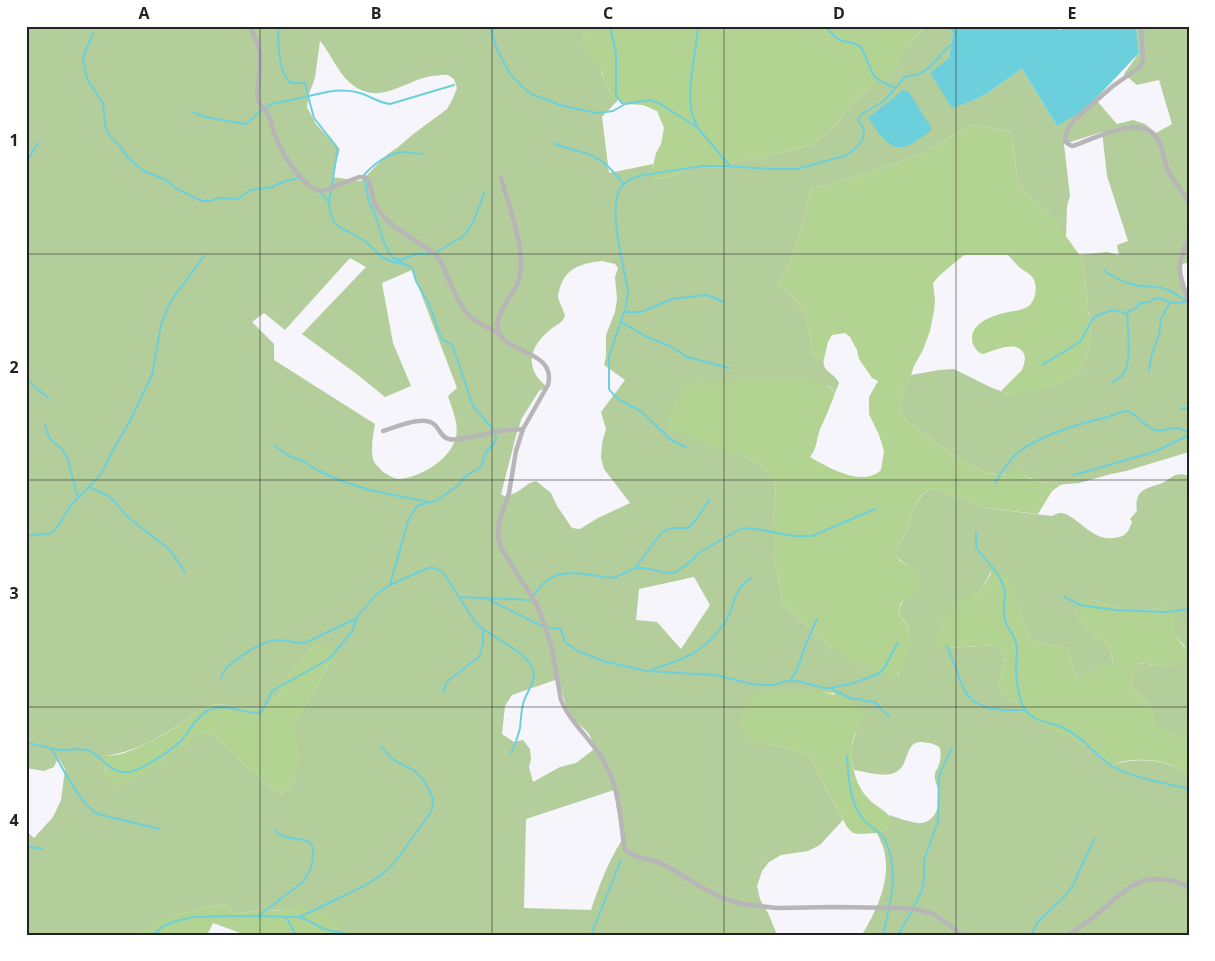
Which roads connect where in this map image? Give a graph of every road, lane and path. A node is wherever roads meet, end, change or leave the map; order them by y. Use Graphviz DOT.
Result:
graph roads {
  1 [pos="249,26"];
  2 [pos="1141,26"];
  3 [pos="502,178"];
  4 [pos="1189,202"];
  5 [pos="1189,238"];
  6 [pos="1189,302"];
  7 [pos="500,334"];
  8 [pos="523,429"];
  9 [pos="383,431"];
  10 [pos="1189,887"];
  11 [pos="962,935"];
  12 [pos="1069,935"];
  1 -- 7 [label="street"];
  2 -- 4 [label="street"];
  3 -- 7 [label="street"];
  5 -- 6 [label="street"];
  7 -- 8 [label="street"];
  8 -- 9 [label="street"];
  8 -- 11 [label="street"];
  10 -- 12 [label="street"];
}
